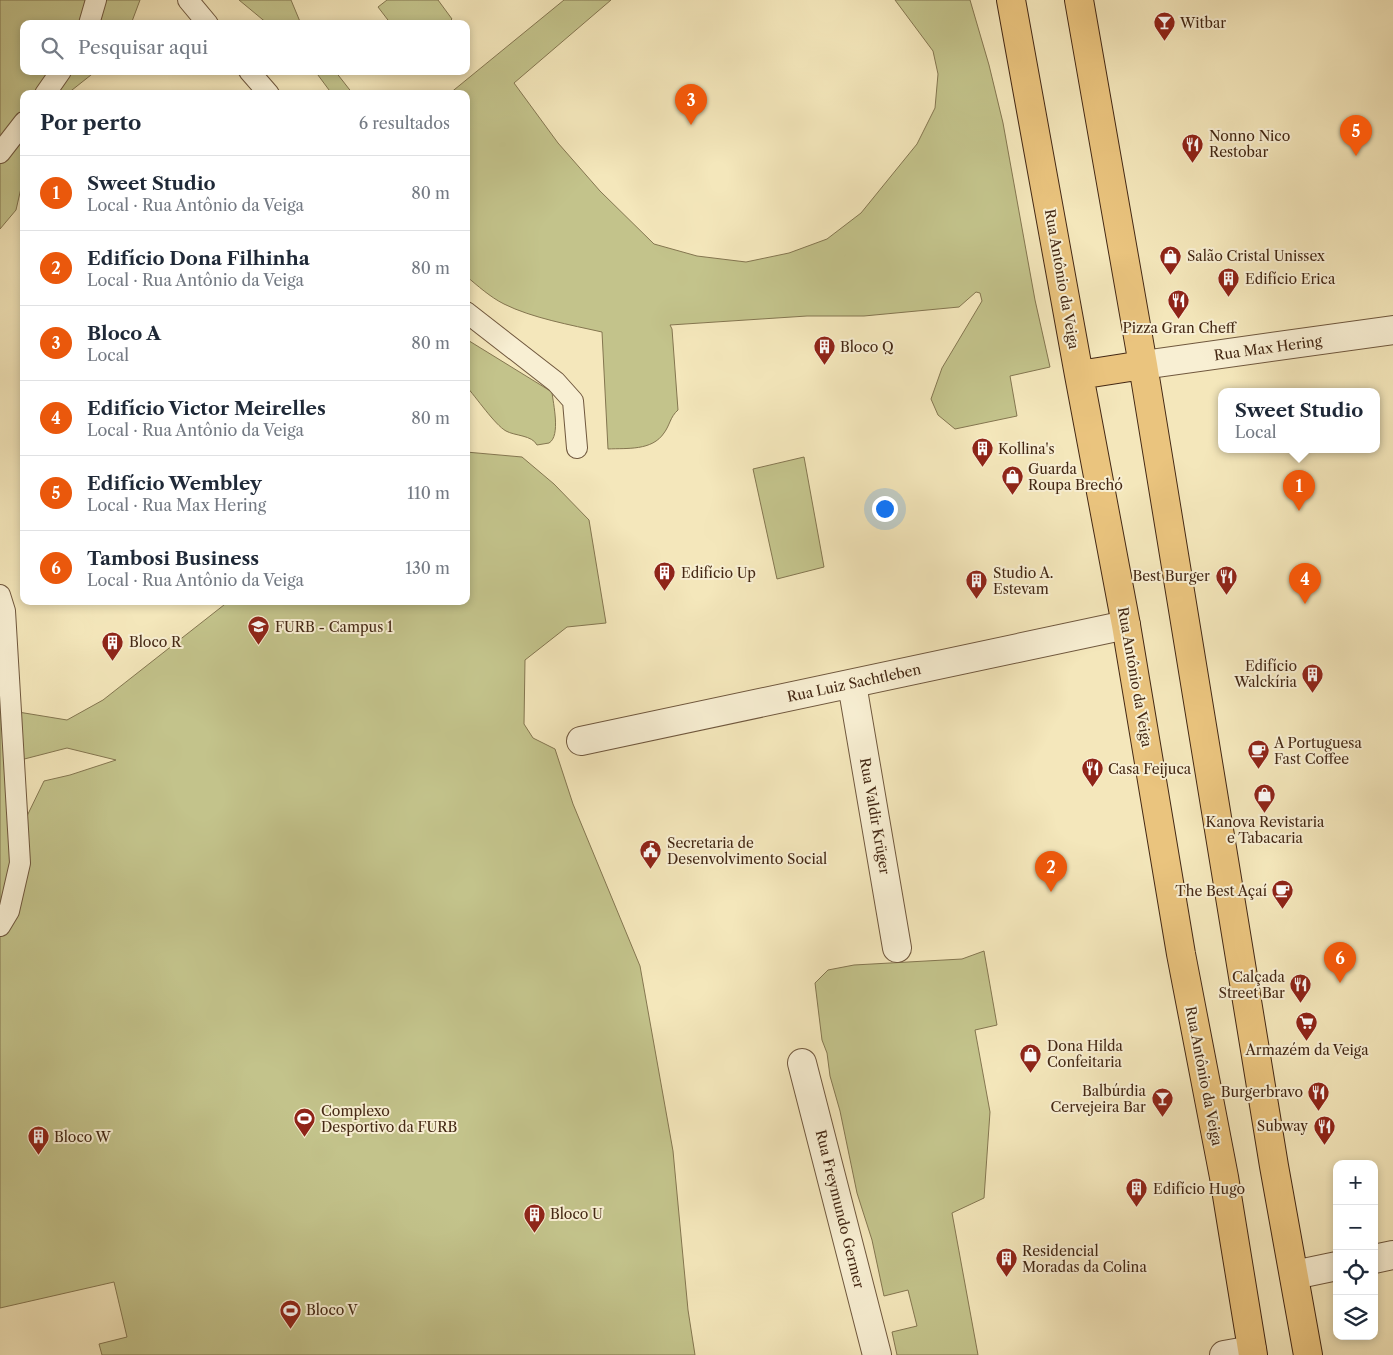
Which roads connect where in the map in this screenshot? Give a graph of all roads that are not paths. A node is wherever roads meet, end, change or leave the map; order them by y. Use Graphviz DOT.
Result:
graph roads {
  1 [pos="96,0"];
  2 [pos="188,0"];
  3 [pos="1011,0"];
  4 [pos="1079,0"];
  5 [pos="90,20"];
  6 [pos="205,20"];
  7 [pos="58,75"];
  8 [pos="252,75"];
  9 [pos="47,90"];
  10 [pos="265,90"];
  11 [pos="20,127"];
  12 [pos="0,153"];
  13 [pos="470,315"];
  14 [pos="1393,330"];
  15 [pos="1143,365"];
  16 [pos="1079,375"];
  17 [pos="577,448"];
  18 [pos="3,603"];
  19 [pos="1126,625"];
  20 [pos="852,684"];
  21 [pos="581,741"];
  22 [pos="0,926"];
  23 [pos="898,948"];
  24 [pos="802,1063"];
  25 [pos="1393,1255"];
  26 [pos="1378,1258"];
  27 [pos="1333,1267"];
  28 [pos="1294,1275"];
  29 [pos="1252,1352"];
  30 [pos="877,1355"];
  31 [pos="1224,1355"];
  32 [pos="1308,1355"];
  1 -- 5 [label="lane"];
  2 -- 6 [label="lane"];
  3 -- 16 [label="main road, Rua Antônio da Veiga"];
  4 -- 15 [label="main road"];
  7 -- 9 [label="lane"];
  8 -- 10 [label="lane"];
  11 -- 12 [label="lane"];
  13 -- 17 [label="lane"];
  14 -- 15 [label="street, Rua Max Hering"];
  15 -- 16 [label="main road"];
  15 -- 28 [label="main road"];
  16 -- 19 [label="main road, Rua Antônio da Veiga"];
  18 -- 22 [label="lane"];
  19 -- 20 [label="street, Rua Luiz Sachtleben"];
  19 -- 29 [label="main road, Rua Antônio da Veiga"];
  20 -- 21 [label="street, Rua Luiz Sachtleben"];
  20 -- 23 [label="street, Rua Valdir Krüger"];
  24 -- 30 [label="street, Rua Freymundo Germer"];
  25 -- 26 [label="street"];
  27 -- 28 [label="street"];
  28 -- 32 [label="main road"];
  29 -- 31 [label="street"];
}
